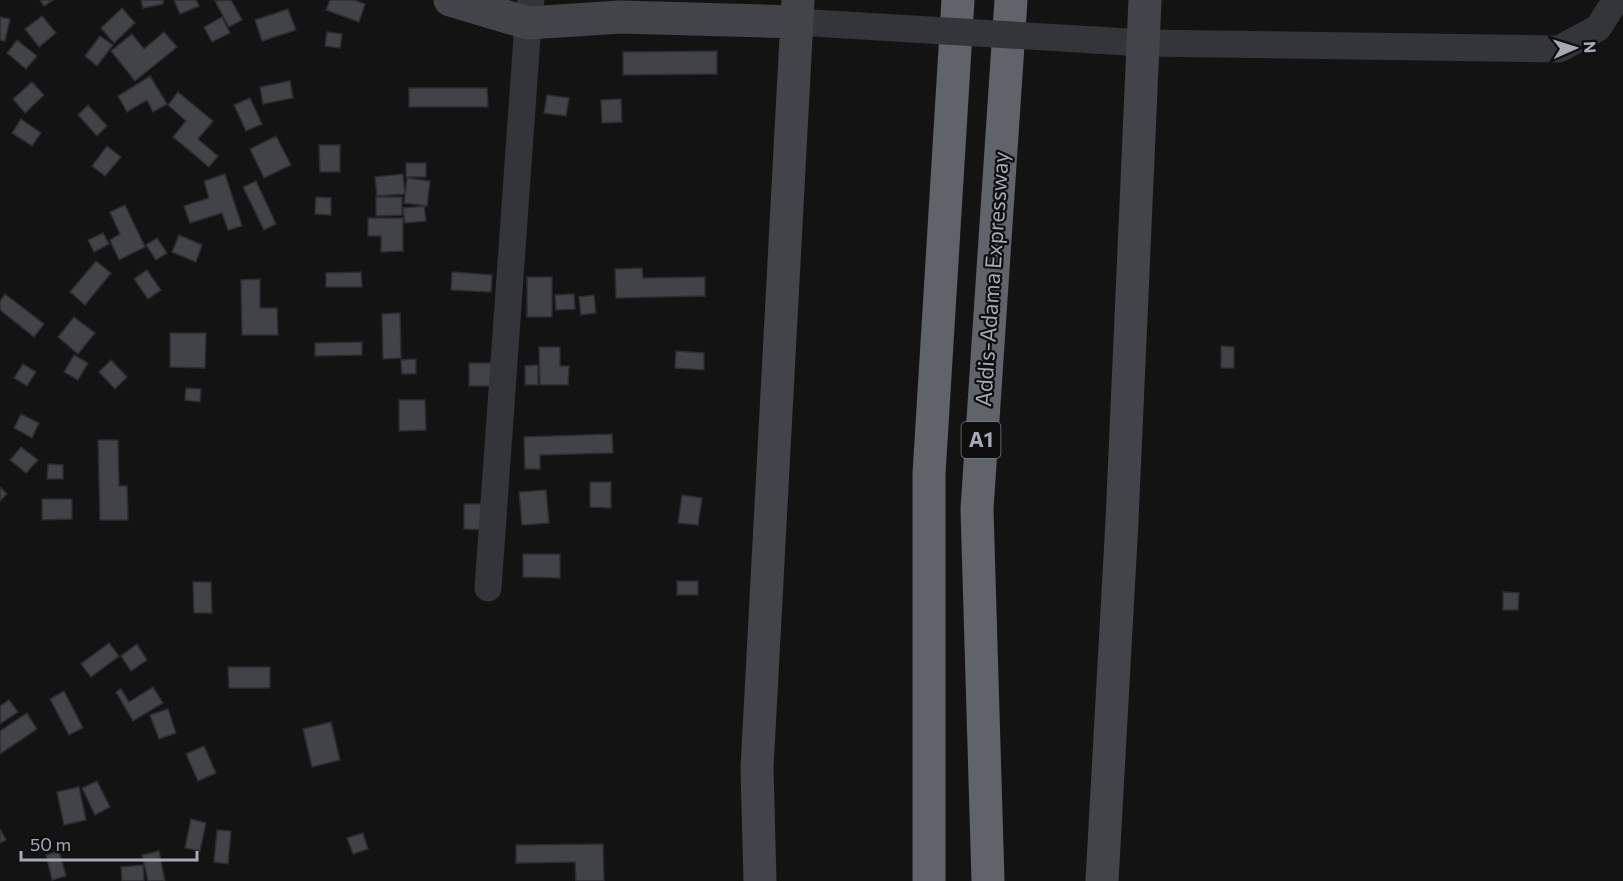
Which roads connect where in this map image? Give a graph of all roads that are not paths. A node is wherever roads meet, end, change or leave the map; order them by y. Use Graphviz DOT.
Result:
graph roads {
  1 [pos="450,0"];
  2 [pos="557,0"];
  3 [pos="958,0"];
  4 [pos="1011,0"];
  5 [pos="1145,0"];
  6 [pos="1616,0"];
  7 [pos="798,11"];
  8 [pos="530,12"];
  9 [pos="621,17"];
  10 [pos="1143,43"];
  11 [pos="488,588"];
  12 [pos="760,881"];
  13 [pos="929,881"];
  14 [pos="988,881"];
  15 [pos="1102,881"];
  1 -- 8 [label="street"];
  2 -- 9 [label="street"];
  3 -- 13 [label="highway, A1"];
  4 -- 14 [label="highway, Addis-Adama Expressway / A1"];
  5 -- 10 [label="street"];
  6 -- 10 [label="street"];
  7 -- 9 [label="street"];
  7 -- 10 [label="street, bridge"];
  7 -- 12 [label="street"];
  8 -- 9 [label="street"];
  8 -- 11 [label="street"];
  10 -- 15 [label="street"];
}
